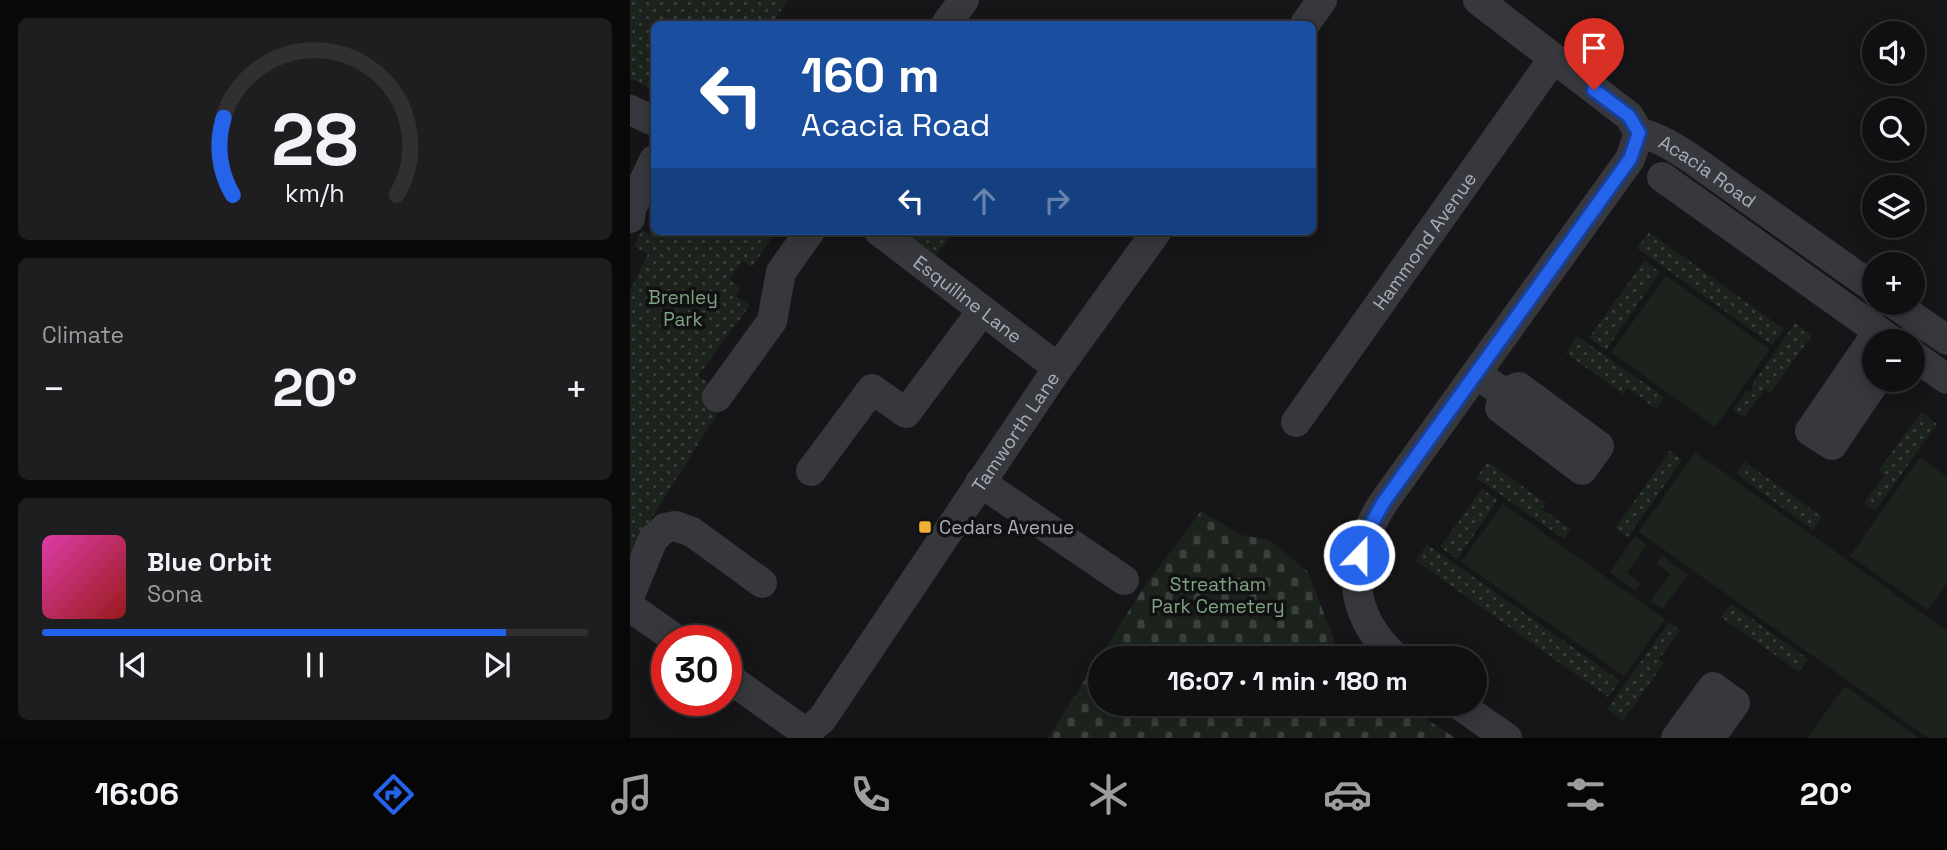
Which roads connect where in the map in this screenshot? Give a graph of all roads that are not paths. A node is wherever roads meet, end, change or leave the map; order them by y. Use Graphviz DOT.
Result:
graph roads {
  1 [pos="964,0"];
  2 [pos="1322,0"];
  3 [pos="1478,0"];
  4 [pos="948,21"];
  5 [pos="1307,21"];
  6 [pos="1553,59"];
  7 [pos="630,110"];
  8 [pos="651,120"];
  9 [pos="1639,133"];
  10 [pos="651,166"];
  11 [pos="1662,177"];
  12 [pos="630,218"];
  13 [pos="807,235"];
  14 [pos="884,235"];
  15 [pos="1154,235"];
  16 [pos="1862,279"];
  17 [pos="982,311"];
  18 [pos="1910,315"];
  19 [pos="1875,329"];
  20 [pos="1947,340"];
  21 [pos="1862,355"];
  22 [pos="1925,363"];
  23 [pos="1058,368"];
  24 [pos="1476,374"];
  25 [pos="1947,379"];
  26 [pos="1868,392"];
  27 [pos="1504,393"];
  28 [pos="717,397"];
  29 [pos="1296,422"];
  30 [pos="811,471"];
  31 [pos="980,482"];
  32 [pos="1124,580"];
  33 [pos="762,583"];
  34 [pos="630,595"];
  35 [pos="630,607"];
  36 [pos="656,625"];
  37 [pos="1385,646"];
  38 [pos="742,689"];
  39 [pos="1475,716"];
  40 [pos="805,736"];
  41 [pos="1507,738"];
  42 [pos="1676,738"];
  43 [pos="1710,738"];
  1 -- 4 [label="street"];
  2 -- 5 [label="street"];
  3 -- 6 [label="street, Acacia Road"];
  6 -- 9 [label="street, Acacia Road"];
  6 -- 29 [label="street, Hammond Avenue"];
  7 -- 8 [label="street"];
  9 -- 16 [label="street, Acacia Road"];
  9 -- 24 [label="street"];
  10 -- 12 [label="street"];
  11 -- 19 [label="street, Acacia Road"];
  13 -- 28 [label="street"];
  14 -- 17 [label="street, Esquiline Lane"];
  15 -- 23 [label="street, Tamworth Lane"];
  17 -- 23 [label="street, Esquiline Lane"];
  17 -- 30 [label="street"];
  18 -- 20 [label="street"];
  21 -- 26 [label="street"];
  22 -- 25 [label="street"];
  23 -- 31 [label="street, Tamworth Lane"];
  24 -- 27 [label="street"];
  24 -- 37 [label="street"];
  31 -- 32 [label="street"];
  31 -- 40 [label="street, Tamworth Lane"];
  33 -- 34 [label="street"];
  35 -- 36 [label="street"];
  38 -- 40 [label="street"];
  39 -- 41 [label="street"];
  42 -- 43 [label="street"];
}
